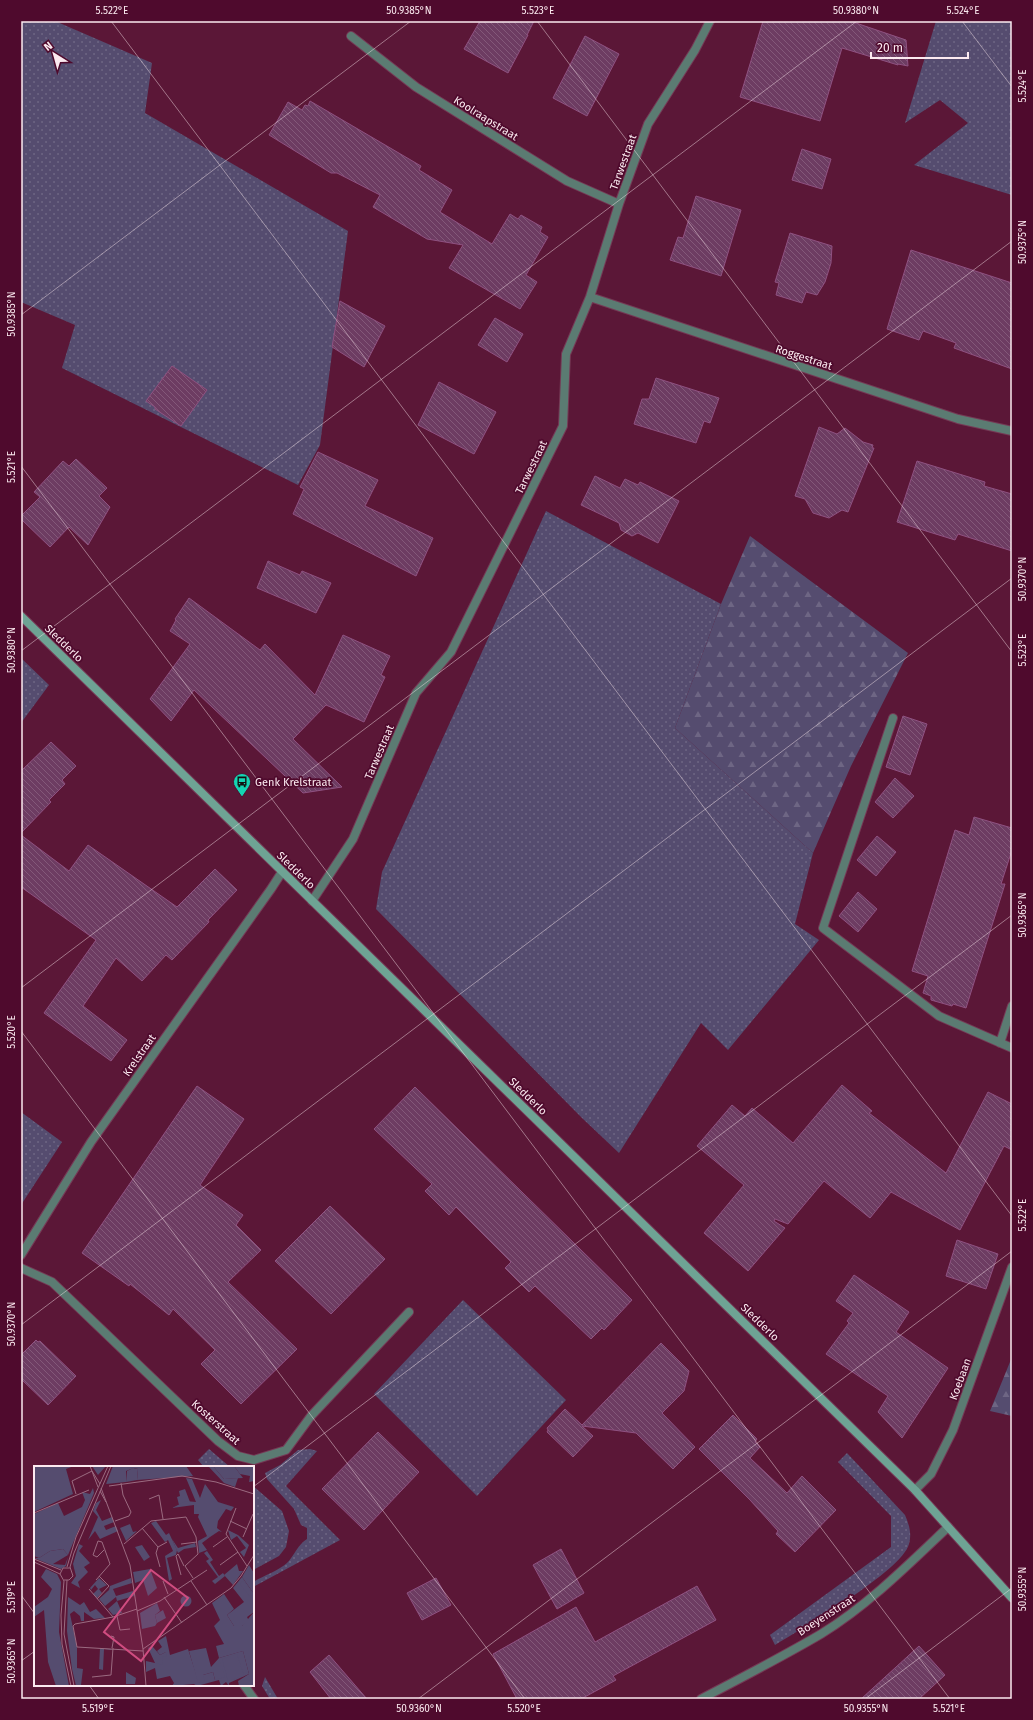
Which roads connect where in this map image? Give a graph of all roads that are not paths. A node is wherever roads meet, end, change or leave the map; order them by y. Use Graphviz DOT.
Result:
graph roads {
  1 [pos="710,21"];
  2 [pos="351,36"];
  3 [pos="619,204"];
  4 [pos="590,297"];
  5 [pos="1012,432"];
  6 [pos="21,616"];
  7 [pos="893,718"];
  8 [pos="282,872"];
  9 [pos="312,901"];
  10 [pos="1012,1006"];
  11 [pos="1000,1043"];
  12 [pos="1012,1048"];
  13 [pos="21,1255"];
  14 [pos="1012,1267"];
  15 [pos="21,1268"];
  16 [pos="409,1312"];
  17 [pos="915,1490"];
  18 [pos="948,1527"];
  19 [pos="1012,1598"];
  20 [pos="245,1686"];
  21 [pos="254,1699"];
  22 [pos="701,1699"];
  1 -- 3 [label="street, Tarwestraat"];
  2 -- 3 [label="street, Koolraapstraat"];
  3 -- 4 [label="street, Tarwestraat"];
  4 -- 5 [label="street, Roggestraat"];
  4 -- 9 [label="street, Tarwestraat"];
  6 -- 8 [label="street, Sledderlo"];
  7 -- 11 [label="street"];
  8 -- 9 [label="street, Sledderlo"];
  8 -- 13 [label="street, Krelstraat"];
  9 -- 17 [label="street, Sledderlo"];
  10 -- 11 [label="street"];
  11 -- 12 [label="street"];
  14 -- 17 [label="street, Koebaan"];
  15 -- 16 [label="street, Kosterstraat"];
  17 -- 18 [label="street, Sledderlo"];
  18 -- 19 [label="street, Sledderlo"];
  18 -- 22 [label="street, Boeyenstraat"];
  20 -- 21 [label="street"];
}
